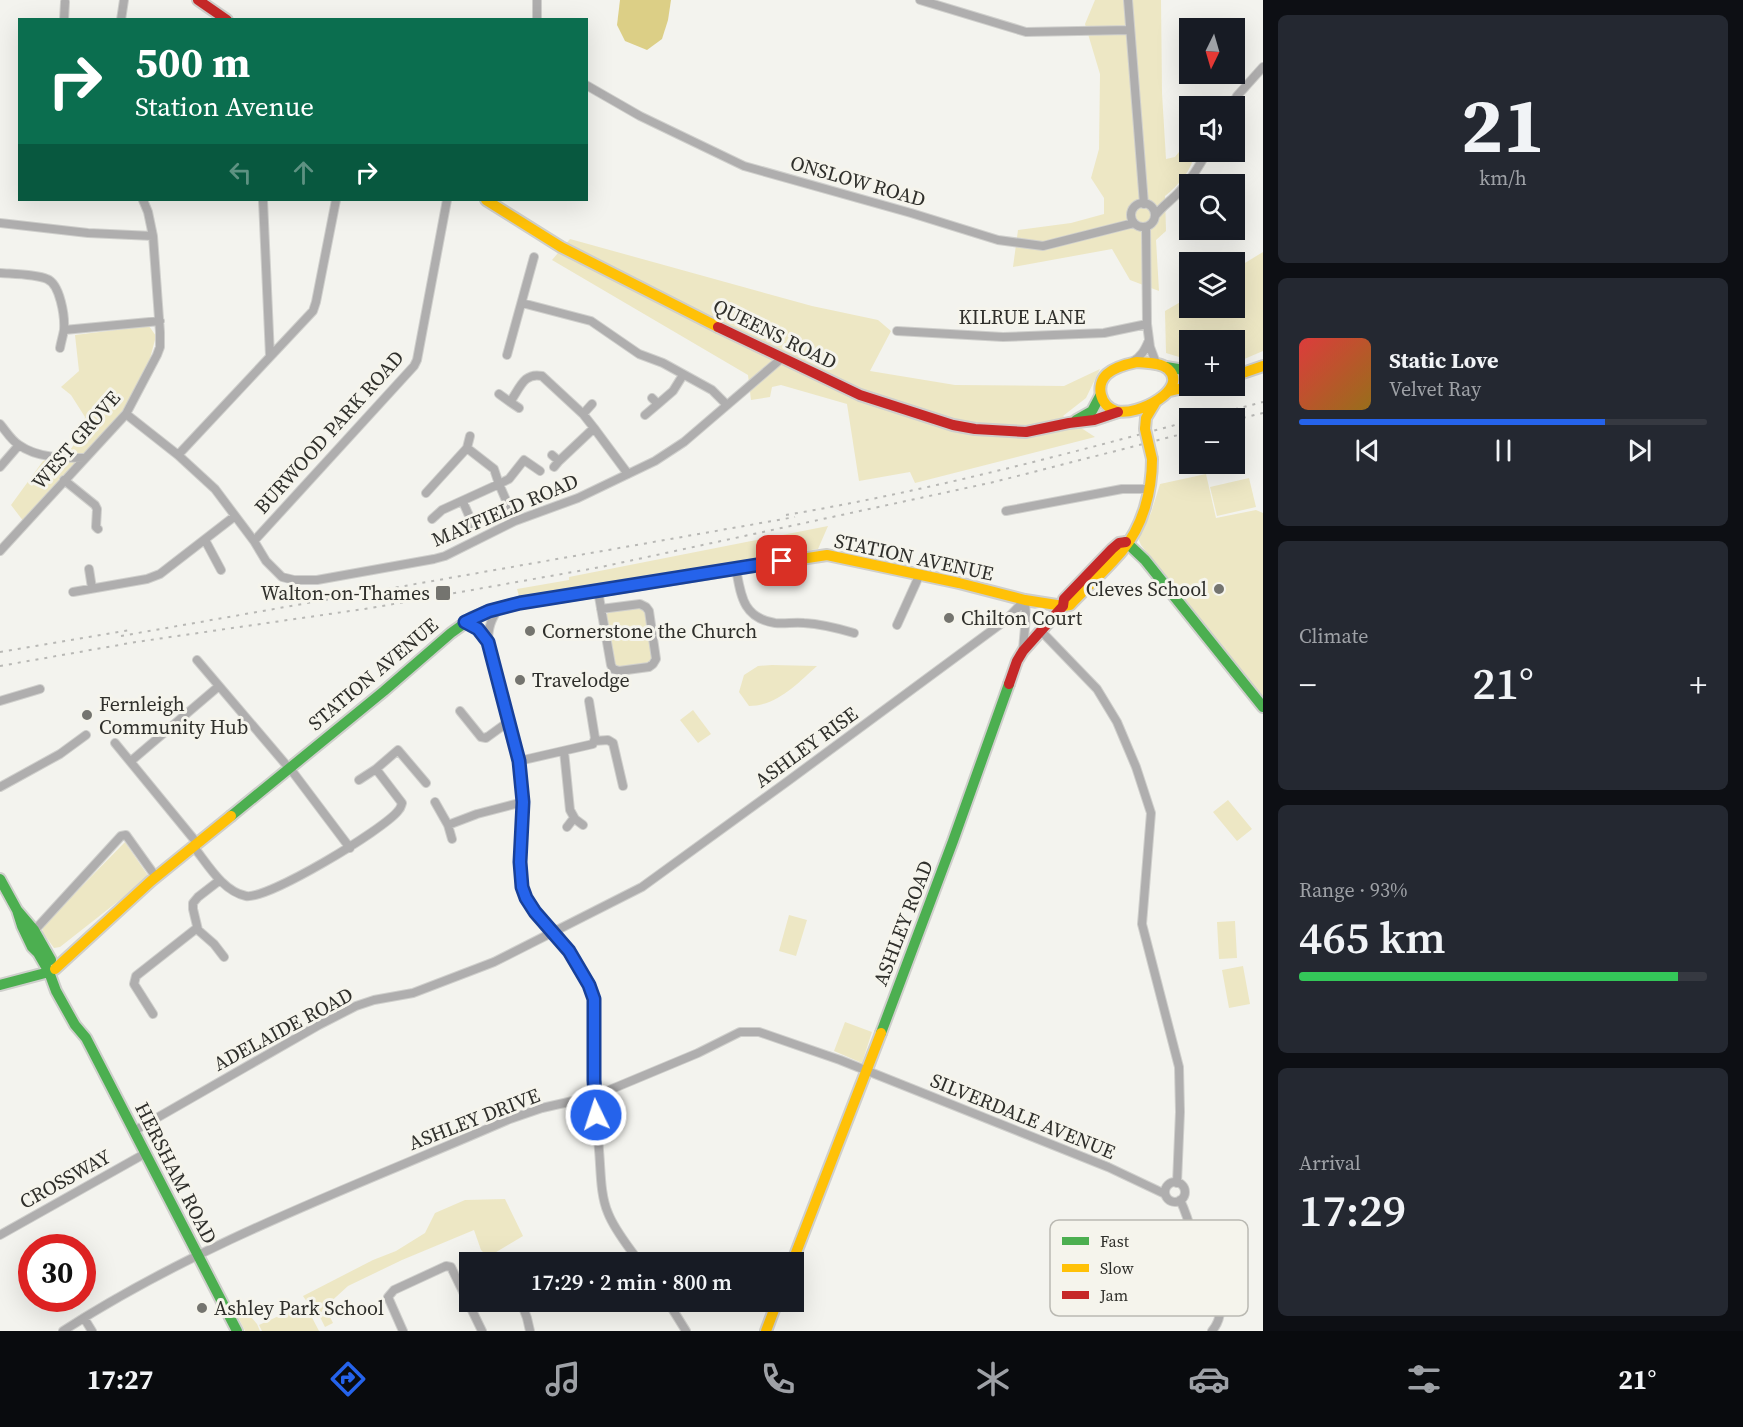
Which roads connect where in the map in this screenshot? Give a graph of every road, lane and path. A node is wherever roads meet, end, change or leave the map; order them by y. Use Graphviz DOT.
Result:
graph roads {
  1 [pos="124,0"];
  2 [pos="198,0"];
  3 [pos="537,0"];
  4 [pos="920,0"];
  5 [pos="1128,0"];
  6 [pos="65,2"];
  7 [pos="64,18"];
  8 [pos="121,18"];
  9 [pos="223,18"];
  10 [pos="537,18"];
  11 [pos="1130,30"];
  12 [pos="1263,67"];
  13 [pos="588,86"];
  14 [pos="1238,96"];
  15 [pos="1201,162"];
  16 [pos="143,201"];
  17 [pos="263,201"];
  18 [pos="336,201"];
  19 [pos="447,201"];
  20 [pos="488,201"];
  21 [pos="1144,204"];
  22 [pos="1155,216"];
  23 [pos="0,223"];
  24 [pos="1134,223"];
  25 [pos="1146,227"];
  26 [pos="153,236"];
  27 [pos="534,257"];
  28 [pos="0,273"];
  29 [pos="522,303"];
  30 [pos="160,321"];
  31 [pos="1147,324"];
  32 [pos="64,330"];
  33 [pos="897,331"];
  34 [pos="270,333"];
  35 [pos="1149,340"];
  36 [pos="282,344"];
  37 [pos="60,348"];
  38 [pos="507,354"];
  39 [pos="270,357"];
  40 [pos="782,358"];
  41 [pos="1131,363"];
  42 [pos="1161,365"];
  43 [pos="1263,366"];
  44 [pos="1179,369"];
  45 [pos="1245,372"];
  46 [pos="683,375"];
  47 [pos="1179,389"];
  48 [pos="1170,391"];
  49 [pos="499,394"];
  50 [pos="1100,396"];
  51 [pos="510,402"];
  52 [pos="592,404"];
  53 [pos="1155,404"];
  54 [pos="727,405"];
  55 [pos="519,408"];
  56 [pos="1123,412"];
  57 [pos="126,414"];
  58 [pos="583,414"];
  59 [pos="645,415"];
  60 [pos="1070,423"];
  61 [pos="0,424"];
  62 [pos="594,428"];
  63 [pos="1144,428"];
  64 [pos="470,436"];
  65 [pos="19,445"];
  66 [pos="467,448"];
  67 [pos="178,455"];
  68 [pos="84,458"];
  69 [pos="555,461"];
  70 [pos="0,467"];
  71 [pos="540,471"];
  72 [pos="628,474"];
  73 [pos="64,480"];
  74 [pos="499,484"];
  75 [pos="1149,489"];
  76 [pos="426,493"];
  77 [pos="463,502"];
  78 [pos="1006,511"];
  79 [pos="235,516"];
  80 [pos="432,519"];
  81 [pos="515,520"];
  82 [pos="474,527"];
  83 [pos="98,529"];
  84 [pos="205,540"];
  85 [pos="254,541"];
  86 [pos="1126,542"];
  87 [pos="0,551"];
  88 [pos="736,568"];
  89 [pos="89,569"];
  90 [pos="221,570"];
  91 [pos="920,574"];
  92 [pos="92,588"];
  93 [pos="598,591"];
  94 [pos="74,592"];
  95 [pos="1025,600"];
  96 [pos="1063,606"];
  97 [pos="499,608"];
  98 [pos="602,609"];
  99 [pos="465,622"];
  100 [pos="897,625"];
  101 [pos="1041,631"];
  102 [pos="854,633"];
  103 [pos="488,642"];
  104 [pos="1023,651"];
  105 [pos="197,660"];
  106 [pos="219,686"];
  107 [pos="40,689"];
  108 [pos="589,700"];
  109 [pos="0,701"];
  110 [pos="1263,707"];
  111 [pos="460,711"];
  112 [pos="508,722"];
  113 [pos="86,735"];
  114 [pos="594,741"];
  115 [pos="115,743"];
  116 [pos="564,751"];
  117 [pos="131,761"];
  118 [pos="519,761"];
  119 [pos="289,767"];
  120 [pos="376,769"];
  121 [pos="359,780"];
  122 [pos="426,783"];
  123 [pos="623,786"];
  124 [pos="0,787"];
  125 [pos="435,801"];
  126 [pos="523,802"];
  127 [pos="574,818"];
  128 [pos="448,825"];
  129 [pos="583,825"];
  130 [pos="567,827"];
  131 [pos="452,839"];
  132 [pos="195,844"];
  133 [pos="350,848"];
  134 [pos="156,877"];
  135 [pos="0,879"];
  136 [pos="220,880"];
  137 [pos="197,928"];
  138 [pos="552,932"];
  139 [pos="31,933"];
  140 [pos="224,957"];
  141 [pos="50,967"];
  142 [pos="0,983"];
  143 [pos="153,1014"];
  144 [pos="867,1071"];
  145 [pos="595,1096"];
  146 [pos="134,1131"];
  147 [pos="146,1153"];
  148 [pos="1177,1183"];
  149 [pos="1165,1194"];
  150 [pos="1180,1200"];
  151 [pos="1188,1220"];
  152 [pos="0,1234"];
  153 [pos="632,1252"];
  154 [pos="796,1252"];
  155 [pos="198,1254"];
  156 [pos="525,1312"];
  157 [pos="674,1312"];
  158 [pos="773,1312"];
  159 [pos="1220,1316"];
  160 [pos="84,1317"];
  161 [pos="63,1331"];
  162 [pos="92,1331"];
  163 [pos="237,1331"];
  164 [pos="403,1331"];
  165 [pos="482,1331"];
  166 [pos="530,1331"];
  167 [pos="686,1331"];
  168 [pos="766,1331"];
  169 [pos="1212,1331"];
  1 -- 8 [label="street"];
  2 -- 9 [label="main road"];
  3 -- 10 [label="street"];
  4 -- 11 [label="street"];
  5 -- 11 [label="street"];
  6 -- 7 [label="street"];
  11 -- 21 [label="street"];
  12 -- 14 [label="street"];
  13 -- 24 [label="street, ONSLOW ROAD"];
  15 -- 22 [label="street"];
  16 -- 26 [label="street, WEST GROVE"];
  17 -- 34 [label="street"];
  18 -- 36 [label="street"];
  19 -- 85 [label="street, BURWOOD PARK ROAD"];
  20 -- 40 [label="main road, QUEENS ROAD"];
  21 -- 22 [label="street"];
  21 -- 24 [label="street"];
  22 -- 25 [label="street"];
  23 -- 26 [label="street"];
  24 -- 25 [label="street"];
  25 -- 31 [label="street"];
  26 -- 30 [label="street, WEST GROVE"];
  27 -- 29 [label="street"];
  28 -- 32 [label="street"];
  29 -- 38 [label="street"];
  29 -- 46 [label="street"];
  30 -- 32 [label="street"];
  30 -- 57 [label="street, WEST GROVE"];
  31 -- 33 [label="street, KILRUE LANE"];
  31 -- 35 [label="street"];
  32 -- 37 [label="street"];
  34 -- 36 [label="street"];
  34 -- 39 [label="street"];
  35 -- 41 [label="street"];
  35 -- 42 [label="street"];
  36 -- 39 [label="street"];
  39 -- 67 [label="street"];
  40 -- 54 [label="street, MAYFIELD ROAD"];
  40 -- 60 [label="main road, QUEENS ROAD"];
  41 -- 42 [label="main road"];
  41 -- 50 [label="main road"];
  42 -- 44 [label="main road"];
  42 -- 48 [label="main road"];
  43 -- 45 [label="main road"];
  46 -- 54 [label="street"];
  46 -- 59 [label="street"];
  47 -- 48 [label="main road"];
  48 -- 53 [label="main road"];
  49 -- 51 [label="street"];
  50 -- 56 [label="main road"];
  50 -- 60 [label="main road, QUEENS ROAD"];
  51 -- 55 [label="street"];
  51 -- 58 [label="street"];
  52 -- 58 [label="street"];
  53 -- 56 [label="main road"];
  53 -- 63 [label="main road"];
  54 -- 72 [label="street, MAYFIELD ROAD"];
  56 -- 60 [label="main road, QUEENS ROAD"];
  56 -- 63 [label="main road"];
  57 -- 67 [label="street, MAYFIELD ROAD"];
  57 -- 68 [label="street, WEST GROVE"];
  58 -- 62 [label="street"];
  61 -- 65 [label="street"];
  62 -- 69 [label="street"];
  62 -- 72 [label="street"];
  63 -- 75 [label="main road, ASHLEY ROAD, bridge"];
  64 -- 66 [label="street"];
  65 -- 68 [label="street"];
  65 -- 70 [label="street"];
  66 -- 74 [label="street"];
  66 -- 76 [label="street"];
  67 -- 79 [label="street, MAYFIELD ROAD"];
  68 -- 73 [label="street, WEST GROVE"];
  71 -- 74 [label="street"];
  72 -- 81 [label="street, MAYFIELD ROAD"];
  73 -- 83 [label="street"];
  73 -- 87 [label="street, WEST GROVE"];
  74 -- 77 [label="street"];
  74 -- 81 [label="street"];
  75 -- 78 [label="street"];
  75 -- 86 [label="main road, ASHLEY ROAD"];
  77 -- 80 [label="street"];
  77 -- 82 [label="street"];
  79 -- 84 [label="street"];
  79 -- 85 [label="street, MAYFIELD ROAD"];
  81 -- 85 [label="street, MAYFIELD ROAD"];
  84 -- 90 [label="street"];
  84 -- 92 [label="street"];
  86 -- 96 [label="main road, ASHLEY ROAD"];
  86 -- 110 [label="main road"];
  88 -- 91 [label="main road, STATION AVENUE"];
  88 -- 93 [label="main road, STATION AVENUE"];
  88 -- 102 [label="street"];
  89 -- 92 [label="street"];
  91 -- 95 [label="main road, STATION AVENUE"];
  91 -- 100 [label="street"];
  92 -- 94 [label="street"];
  93 -- 97 [label="main road, STATION AVENUE"];
  93 -- 98 [label="street"];
  95 -- 96 [label="main road, STATION AVENUE"];
  95 -- 104 [label="street"];
  95 -- 138 [label="street, ASHLEY RISE"];
  96 -- 101 [label="main road, ASHLEY ROAD"];
  97 -- 99 [label="main road, STATION AVENUE"];
  97 -- 103 [label="street"];
  98 -- 98 [label="street"];
  99 -- 103 [label="street"];
  99 -- 119 [label="main road, STATION AVENUE"];
  101 -- 104 [label="main road, ASHLEY ROAD"];
  101 -- 148 [label="street"];
  103 -- 112 [label="street"];
  104 -- 144 [label="main road, ASHLEY ROAD"];
  105 -- 106 [label="street"];
  106 -- 117 [label="street"];
  106 -- 119 [label="street"];
  107 -- 109 [label="street"];
  108 -- 114 [label="street"];
  111 -- 112 [label="street"];
  112 -- 118 [label="street"];
  113 -- 124 [label="street"];
  114 -- 116 [label="street"];
  114 -- 123 [label="street"];
  115 -- 117 [label="street"];
  116 -- 118 [label="street"];
  116 -- 127 [label="street"];
  117 -- 132 [label="street"];
  118 -- 126 [label="street"];
  119 -- 132 [label="main road, STATION AVENUE"];
  119 -- 133 [label="street"];
  120 -- 121 [label="street"];
  120 -- 122 [label="street"];
  120 -- 133 [label="street"];
  125 -- 128 [label="street"];
  126 -- 128 [label="street"];
  126 -- 138 [label="street"];
  127 -- 129 [label="street"];
  127 -- 130 [label="street"];
  128 -- 131 [label="street"];
  132 -- 134 [label="main road, STATION AVENUE"];
  132 -- 136 [label="street"];
  133 -- 136 [label="street"];
  134 -- 139 [label="street"];
  134 -- 141 [label="main road, STATION AVENUE"];
  135 -- 139 [label="main road, HERSHAM ROAD"];
  136 -- 137 [label="street"];
  137 -- 140 [label="street"];
  137 -- 143 [label="street"];
  138 -- 145 [label="street"];
  138 -- 146 [label="street, ADELAIDE ROAD"];
  139 -- 141 [label="main road, HERSHAM ROAD"];
  141 -- 142 [label="main road, STATION AVENUE"];
  141 -- 146 [label="main road, HERSHAM ROAD"];
  144 -- 145 [label="street, ASHLEY DRIVE"];
  144 -- 149 [label="street, SILVERDALE AVENUE"];
  144 -- 154 [label="main road, ASHLEY ROAD"];
  145 -- 153 [label="street"];
  145 -- 155 [label="street, ASHLEY DRIVE"];
  146 -- 147 [label="main road, HERSHAM ROAD"];
  147 -- 152 [label="street, CROSSWAY"];
  147 -- 155 [label="main road, HERSHAM ROAD"];
  148 -- 149 [label="street"];
  148 -- 150 [label="street"];
  149 -- 150 [label="street"];
  150 -- 151 [label="street"];
  155 -- 160 [label="street, ASHLEY DRIVE"];
  155 -- 163 [label="main road, HERSHAM ROAD"];
  156 -- 166 [label="street"];
  157 -- 167 [label="street"];
  158 -- 168 [label="main road"];
  159 -- 169 [label="street"];
  160 -- 161 [label="street, ASHLEY DRIVE"];
  160 -- 162 [label="street"];
  164 -- 165 [label="street"];
}
